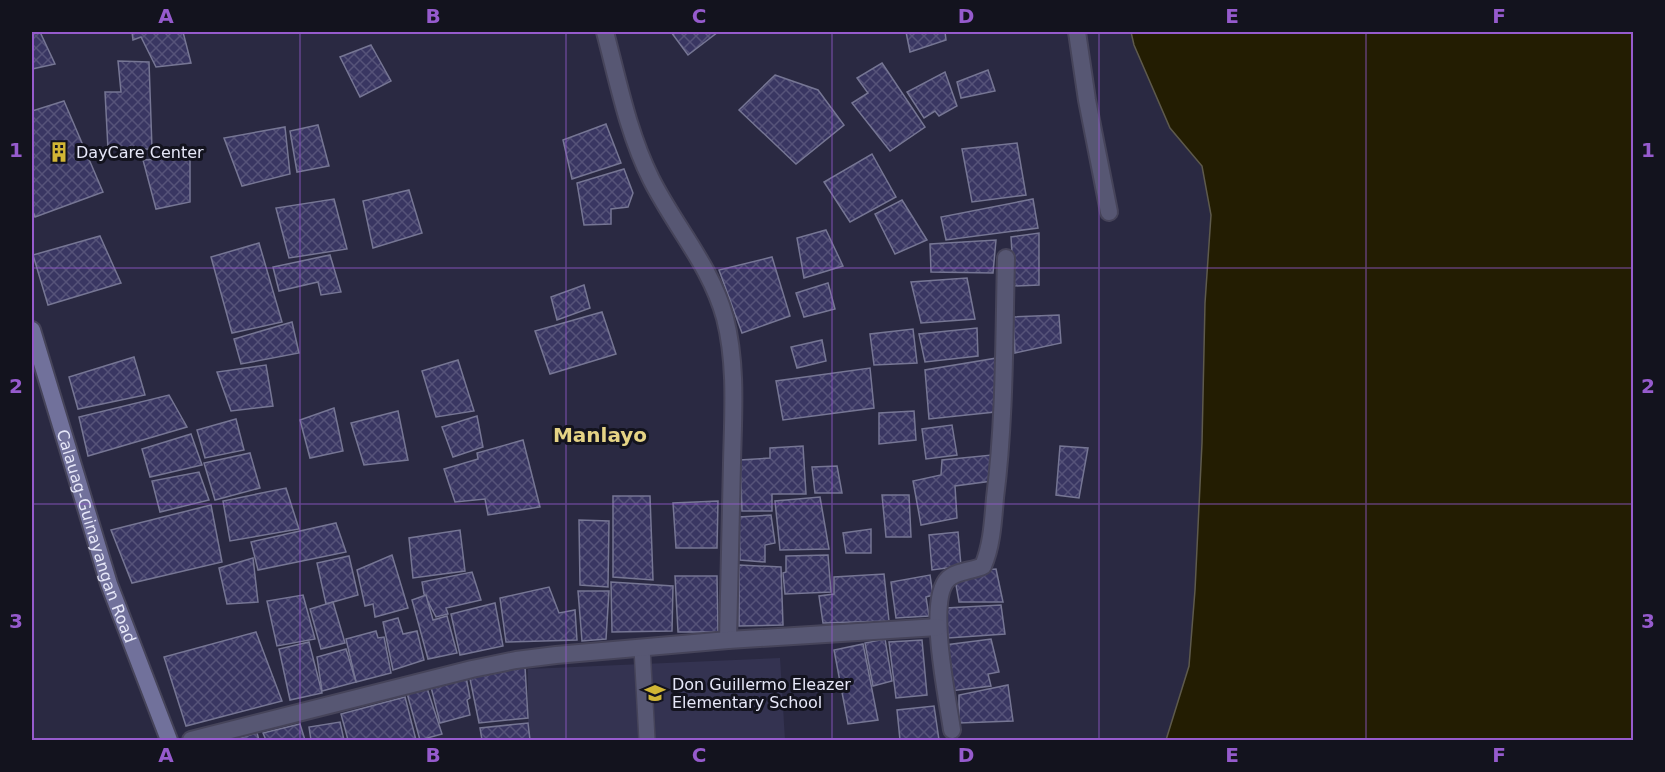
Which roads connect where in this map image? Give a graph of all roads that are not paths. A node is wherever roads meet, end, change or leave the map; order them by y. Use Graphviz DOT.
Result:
graph roads {
  1 [pos="605,32"];
  2 [pos="1077,32"];
  3 [pos="1109,212"];
  4 [pos="1006,258"];
  5 [pos="32,330"];
  6 [pos="938,627"];
  7 [pos="728,640"];
  8 [pos="642,648"];
  9 [pos="952,730"];
  10 [pos="169,741"];
  11 [pos="191,741"];
  12 [pos="647,741"];
  1 -- 7 [label="street"];
  2 -- 3 [label="street"];
  4 -- 6 [label="street"];
  5 -- 10 [label="main road, Calauag-Guinayangan Road"];
  6 -- 7 [label="street"];
  6 -- 9 [label="street"];
  7 -- 8 [label="street"];
  8 -- 11 [label="street"];
  8 -- 12 [label="lane"];
}
